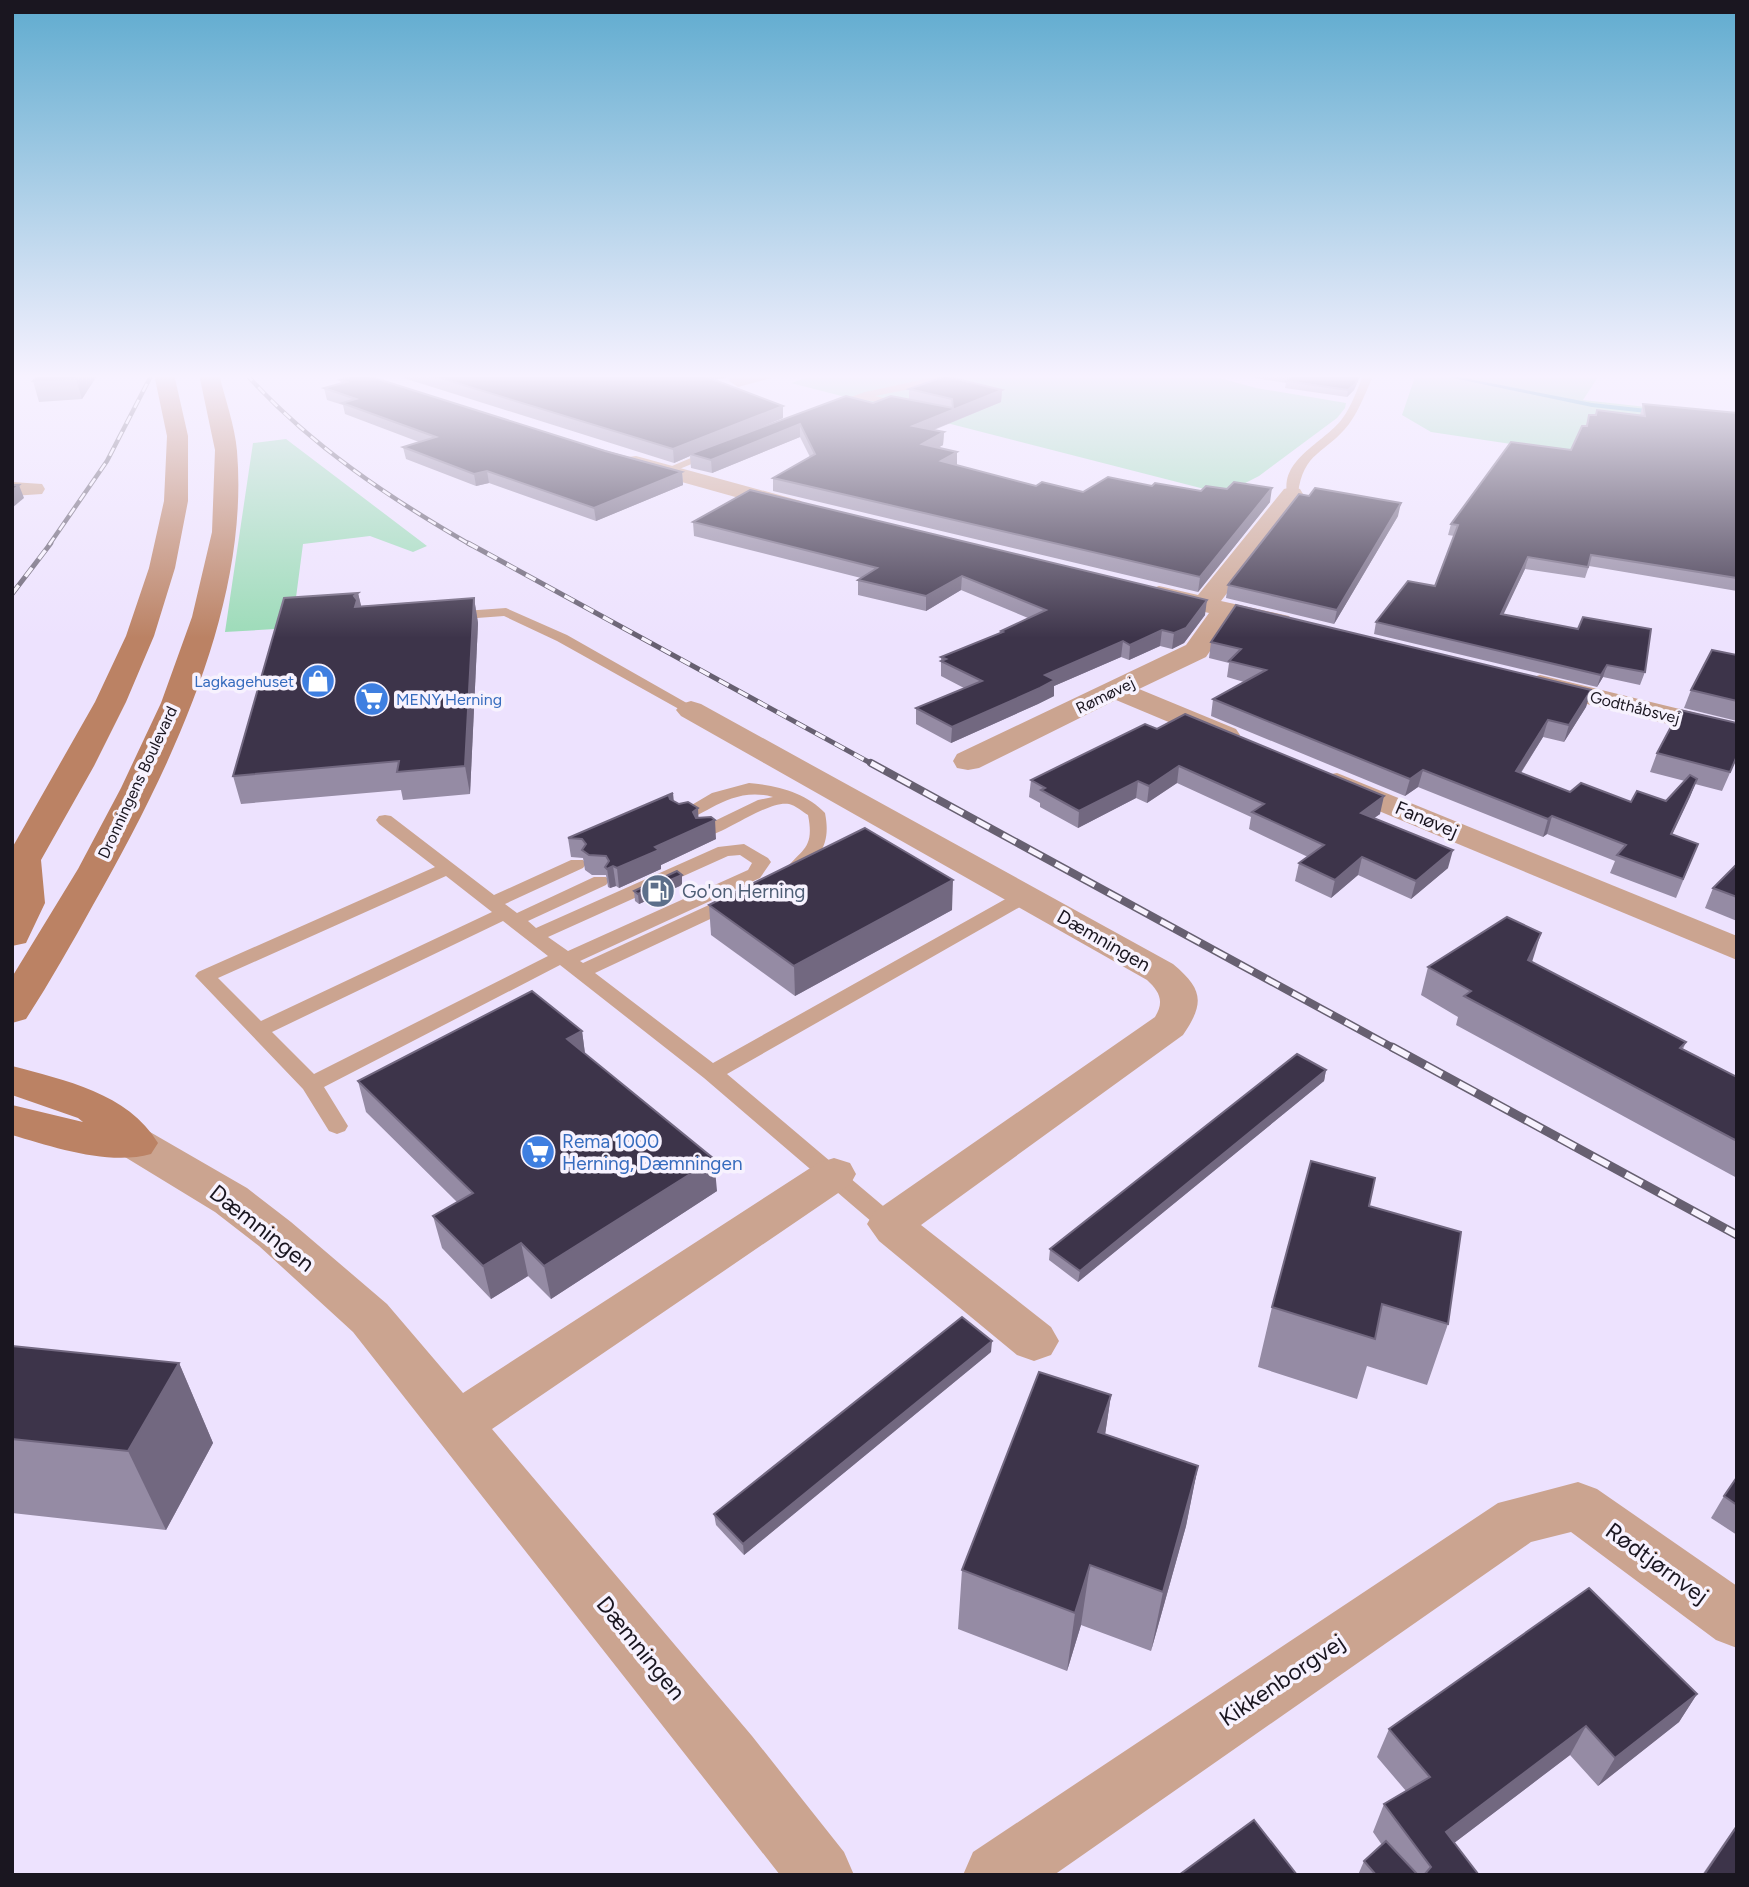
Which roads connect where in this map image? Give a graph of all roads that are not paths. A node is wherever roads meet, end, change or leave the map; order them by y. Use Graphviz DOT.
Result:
graph roads {
  1 [pos="177,462"];
  2 [pos="228,462"];
  3 [pos="636,462"];
  4 [pos="689,462"];
  5 [pos="1299,462"];
  6 [pos="666,471"];
  7 [pos="1292,494"];
  8 [pos="811,510"];
  9 [pos="1131,587"];
  10 [pos="1215,607"];
  11 [pos="438,617"];
  12 [pos="1304,628"];
  13 [pos="1515,678"];
  14 [pos="1116,690"];
  15 [pos="691,710"];
  16 [pos="1737,732"];
  17 [pos="1256,748"];
  18 [pos="968,761"];
  19 [pos="1306,769"];
  20 [pos="792,797"];
  21 [pos="682,816"];
  22 [pos="385,820"];
  23 [pos="706,832"];
  24 [pos="577,864"];
  25 [pos="448,868"];
  26 [pos="18,869"];
  27 [pos="600,881"];
  28 [pos="1027,895"];
  29 [pos="505,911"];
  30 [pos="12,934"];
  31 [pos="536,935"];
  32 [pos="1737,949"];
  33 [pos="571,962"];
  34 [pos="12,1010"];
  35 [pos="258,1030"];
  36 [pos="712,1073"];
  37 [pos="12,1080"];
  38 [pos="311,1084"];
  39 [pos="12,1119"];
  40 [pos="337,1126"];
  41 [pos="70,1136"];
  42 [pos="135,1143"];
  43 [pos="12,1149"];
  44 [pos="834,1174"];
  45 [pos="892,1226"];
  46 [pos="1034,1340"];
  47 [pos="458,1424"];
  48 [pos="1578,1506"];
  49 [pos="1737,1620"];
  50 [pos="821,1875"];
  51 [pos="996,1875"];
  1 -- 26 [label="main road"];
  2 -- 34 [label="main road, Dronningens Boulevard"];
  3 -- 6 [label="street"];
  4 -- 6 [label="lane"];
  5 -- 7 [label="lane"];
  6 -- 8 [label="street"];
  7 -- 10 [label="street"];
  9 -- 10 [label="street"];
  10 -- 12 [label="street"];
  10 -- 14 [label="street, Rømøvej"];
  11 -- 15 [label="lane"];
  13 -- 16 [label="street, Godthåbsvej"];
  14 -- 17 [label="street"];
  14 -- 18 [label="street, Rømøvej"];
  15 -- 28 [label="street, Dæmningen"];
  19 -- 32 [label="street, Fanøvej"];
  20 -- 21 [label="lane"];
  20 -- 23 [label="lane"];
  20 -- 33 [label="lane"];
  22 -- 25 [label="lane"];
  24 -- 29 [label="lane"];
  25 -- 29 [label="lane"];
  25 -- 35 [label="lane"];
  26 -- 30 [label="main road"];
  27 -- 29 [label="lane"];
  28 -- 36 [label="lane"];
  28 -- 45 [label="street, Dæmningen"];
  29 -- 31 [label="lane"];
  29 -- 35 [label="lane"];
  31 -- 33 [label="lane"];
  31 -- 33 [label="lane"];
  33 -- 36 [label="lane"];
  33 -- 38 [label="lane"];
  35 -- 38 [label="lane"];
  36 -- 44 [label="lane"];
  37 -- 42 [label="main road"];
  38 -- 40 [label="lane"];
  39 -- 41 [label="main road"];
  41 -- 42 [label="main road"];
  41 -- 43 [label="main road"];
  42 -- 47 [label="street, Dæmningen"];
  44 -- 45 [label="lane"];
  44 -- 47 [label="street"];
  45 -- 46 [label="street"];
  47 -- 50 [label="street, Dæmningen"];
  48 -- 49 [label="street, Rødtjørnvej"];
  48 -- 51 [label="street, Kikkenborgvej"];
}
